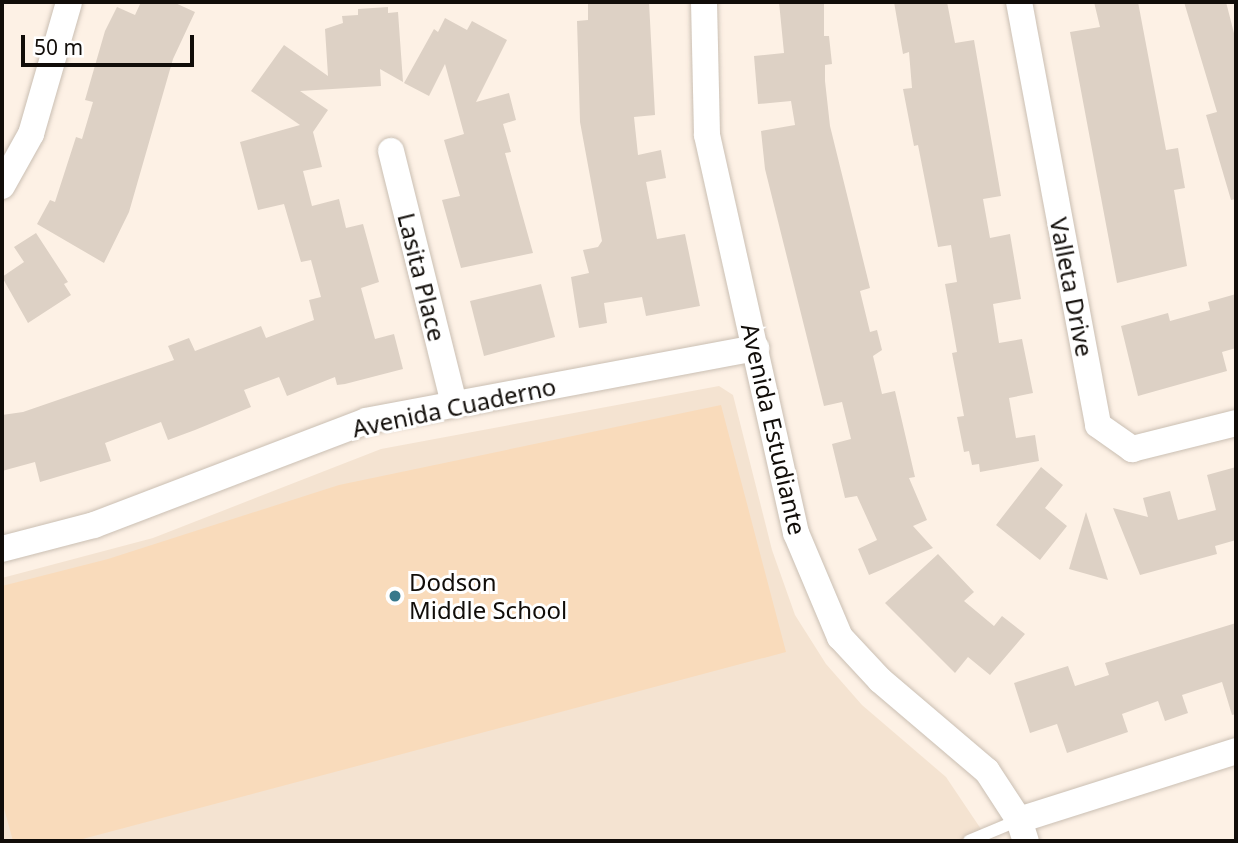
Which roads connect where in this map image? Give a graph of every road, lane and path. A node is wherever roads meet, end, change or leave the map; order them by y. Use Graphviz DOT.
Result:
graph roads {
  1 [pos="69,2"];
  2 [pos="704,2"];
  3 [pos="1019,2"];
  4 [pos="391,151"];
  5 [pos="2,186"];
  6 [pos="756,348"];
  7 [pos="454,403"];
  8 [pos="1236,423"];
  9 [pos="2,549"];
  10 [pos="1236,751"];
  11 [pos="1023,831"];
  12 [pos="969,841"];
  1 -- 5 [label="street"];
  2 -- 6 [label="street, Avenida Estudiante"];
  3 -- 8 [label="street, Valleta Drive"];
  4 -- 7 [label="street, Lasita Place"];
  6 -- 7 [label="street, Avenida Cuaderno"];
  6 -- 11 [label="street, Avenida Estudiante"];
  7 -- 9 [label="street, Avenida Cuaderno"];
  10 -- 11 [label="street"];
  11 -- 12 [label="lane"];
}
